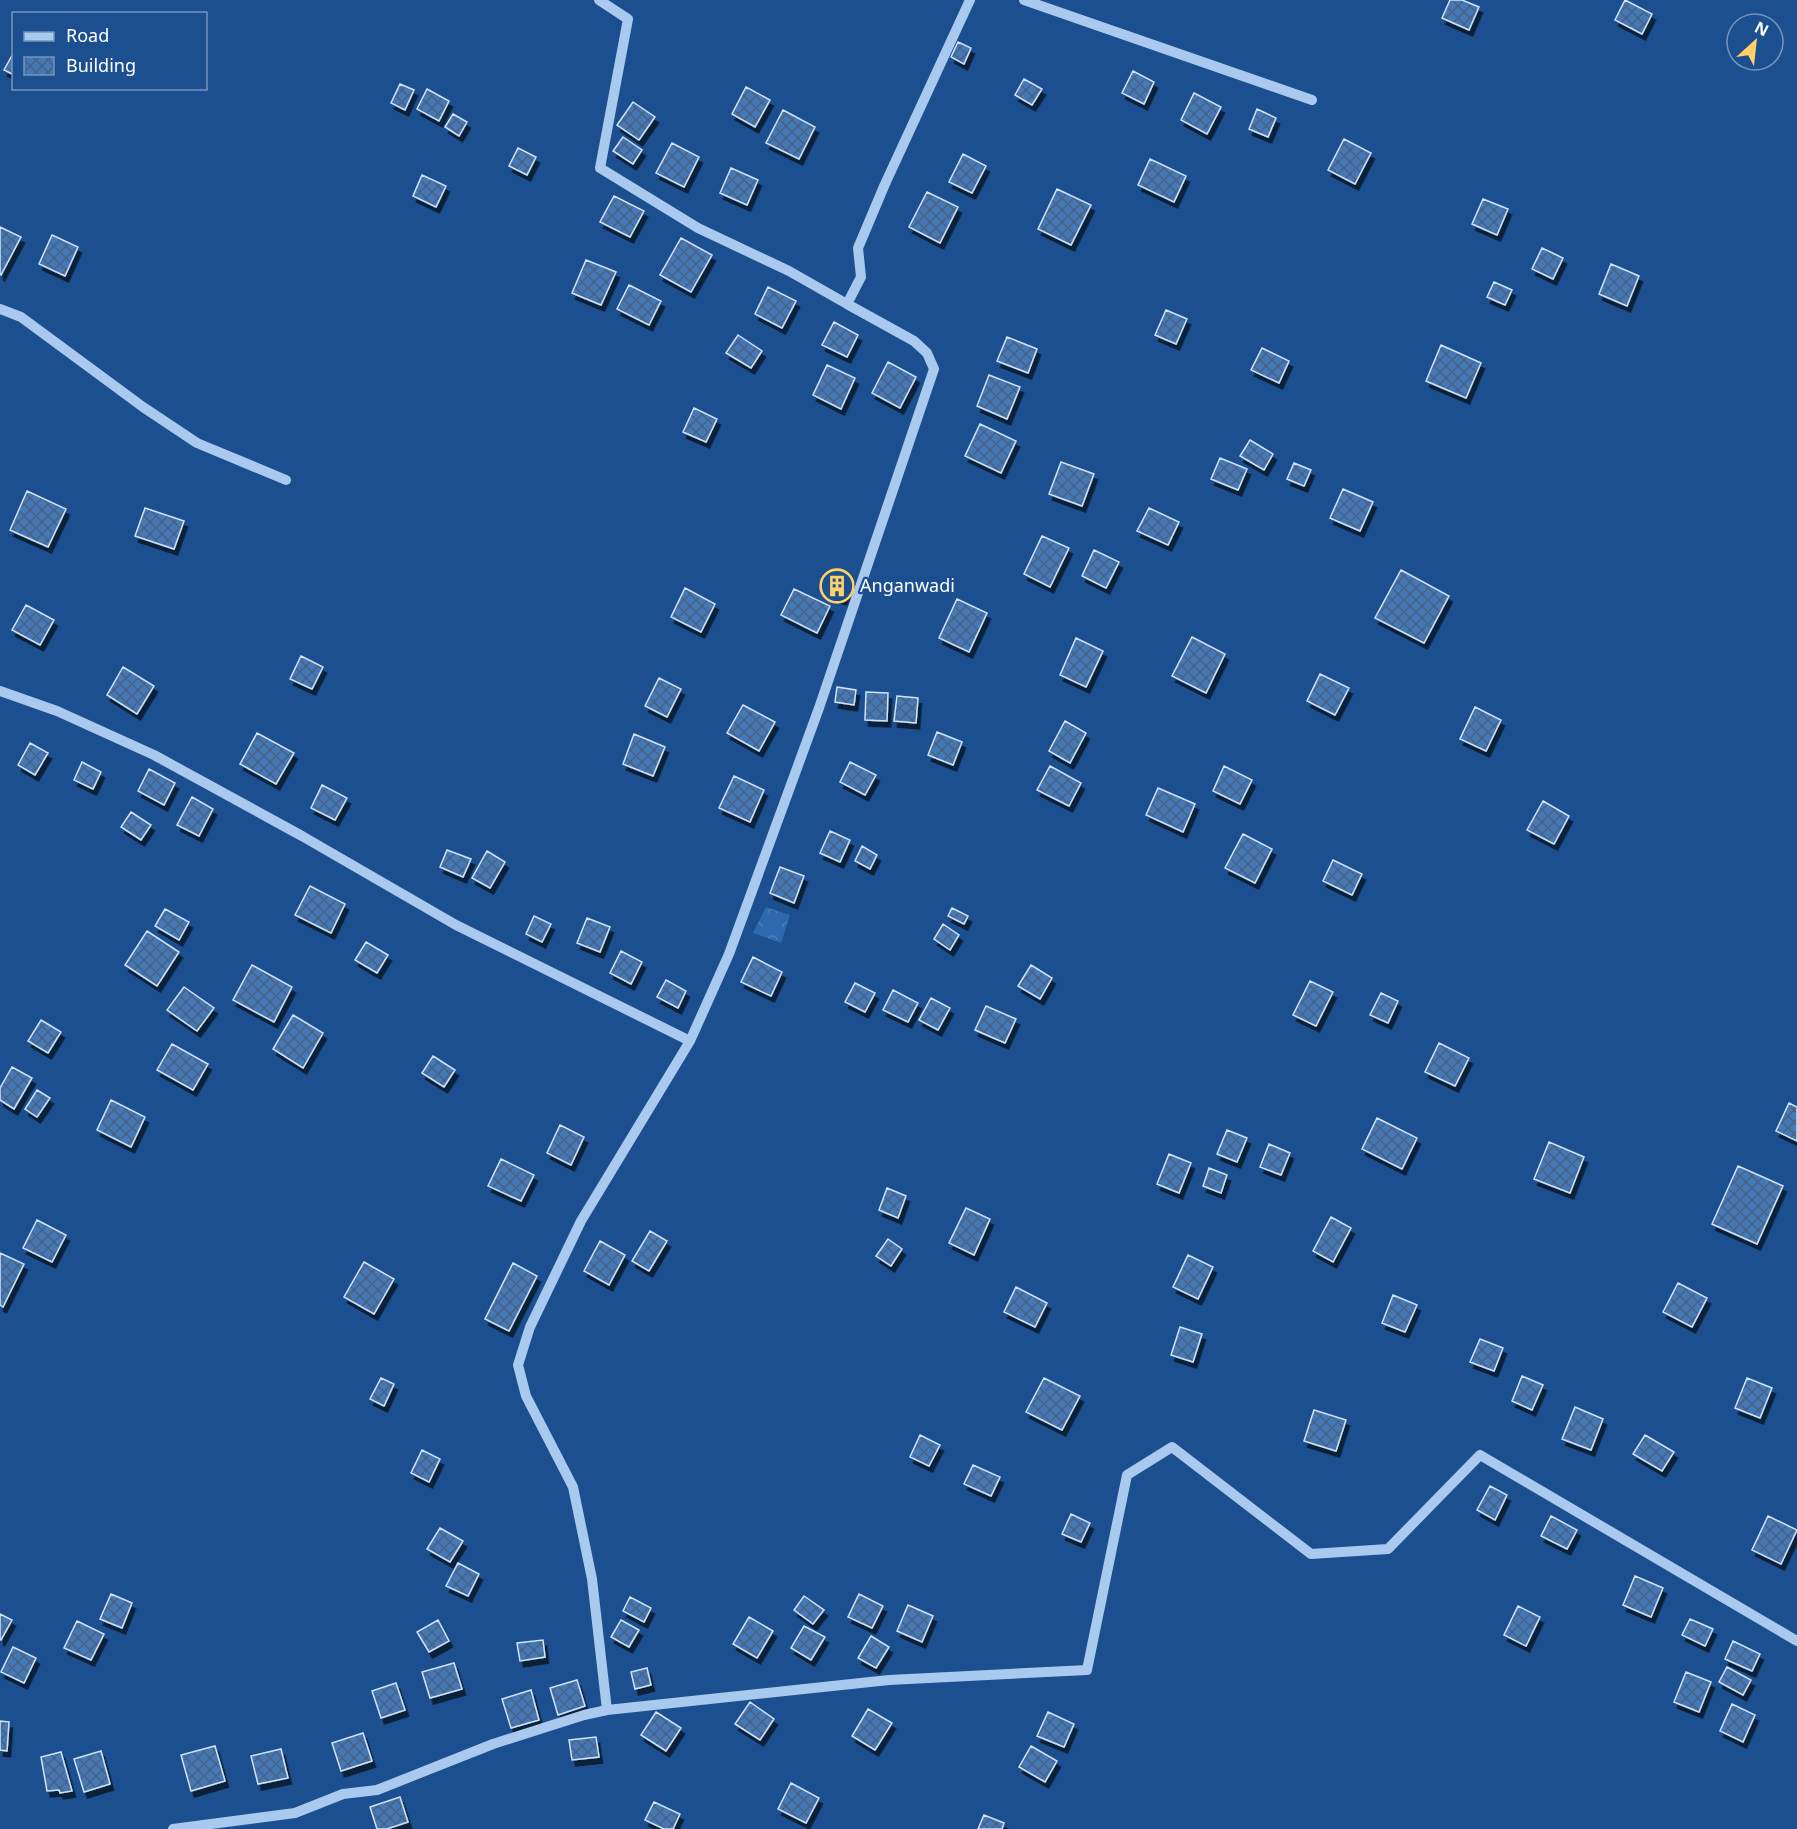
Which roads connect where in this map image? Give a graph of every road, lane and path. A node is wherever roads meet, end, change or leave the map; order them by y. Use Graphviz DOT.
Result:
graph roads {
  1 [pos="599,0"];
  2 [pos="970,0"];
  3 [pos="1024,0"];
  4 [pos="1312,100"];
  5 [pos="847,304"];
  6 [pos="0,309"];
  7 [pos="286,480"];
  8 [pos="0,691"];
  9 [pos="690,1041"];
  10 [pos="1797,1641"];
  11 [pos="607,1710"];
  12 [pos="173,1829"];
  1 -- 5 [label="street"];
  2 -- 5 [label="street"];
  3 -- 4 [label="street"];
  5 -- 9 [label="street"];
  6 -- 7 [label="street"];
  8 -- 9 [label="street"];
  9 -- 11 [label="street"];
  10 -- 11 [label="street"];
  11 -- 12 [label="street"];
}
